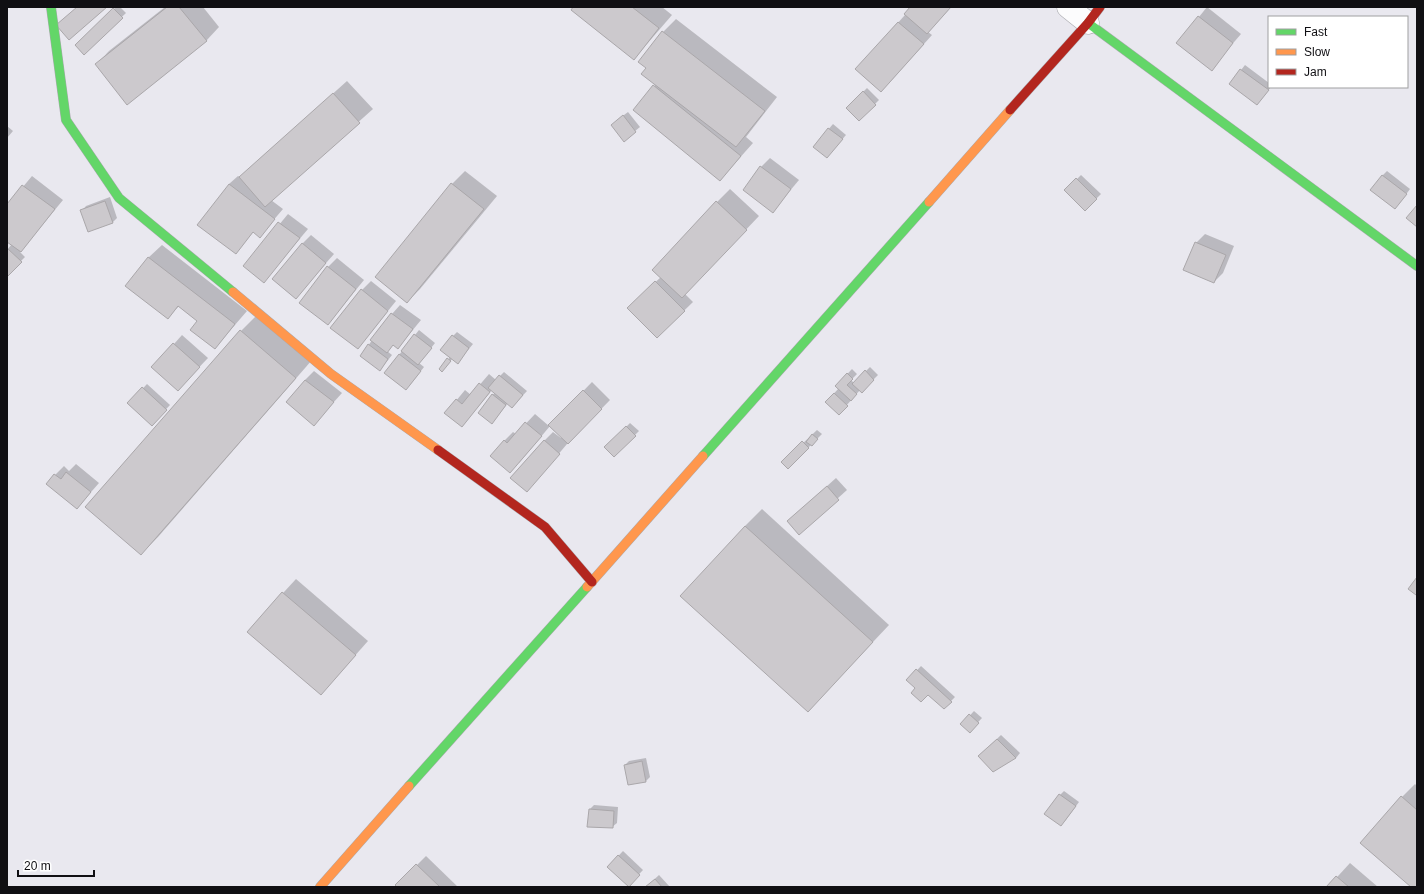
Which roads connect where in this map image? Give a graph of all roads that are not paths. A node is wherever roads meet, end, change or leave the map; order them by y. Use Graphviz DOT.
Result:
graph roads {
  1 [pos="51,7"];
  2 [pos="1068,7"];
  3 [pos="1094,15"];
  4 [pos="1417,266"];
  5 [pos="592,582"];
  6 [pos="320,887"];
  1 -- 5 [label="street"];
  2 -- 3 [label="street"];
  3 -- 4 [label="street"];
  3 -- 5 [label="street"];
  5 -- 6 [label="street"];
}
